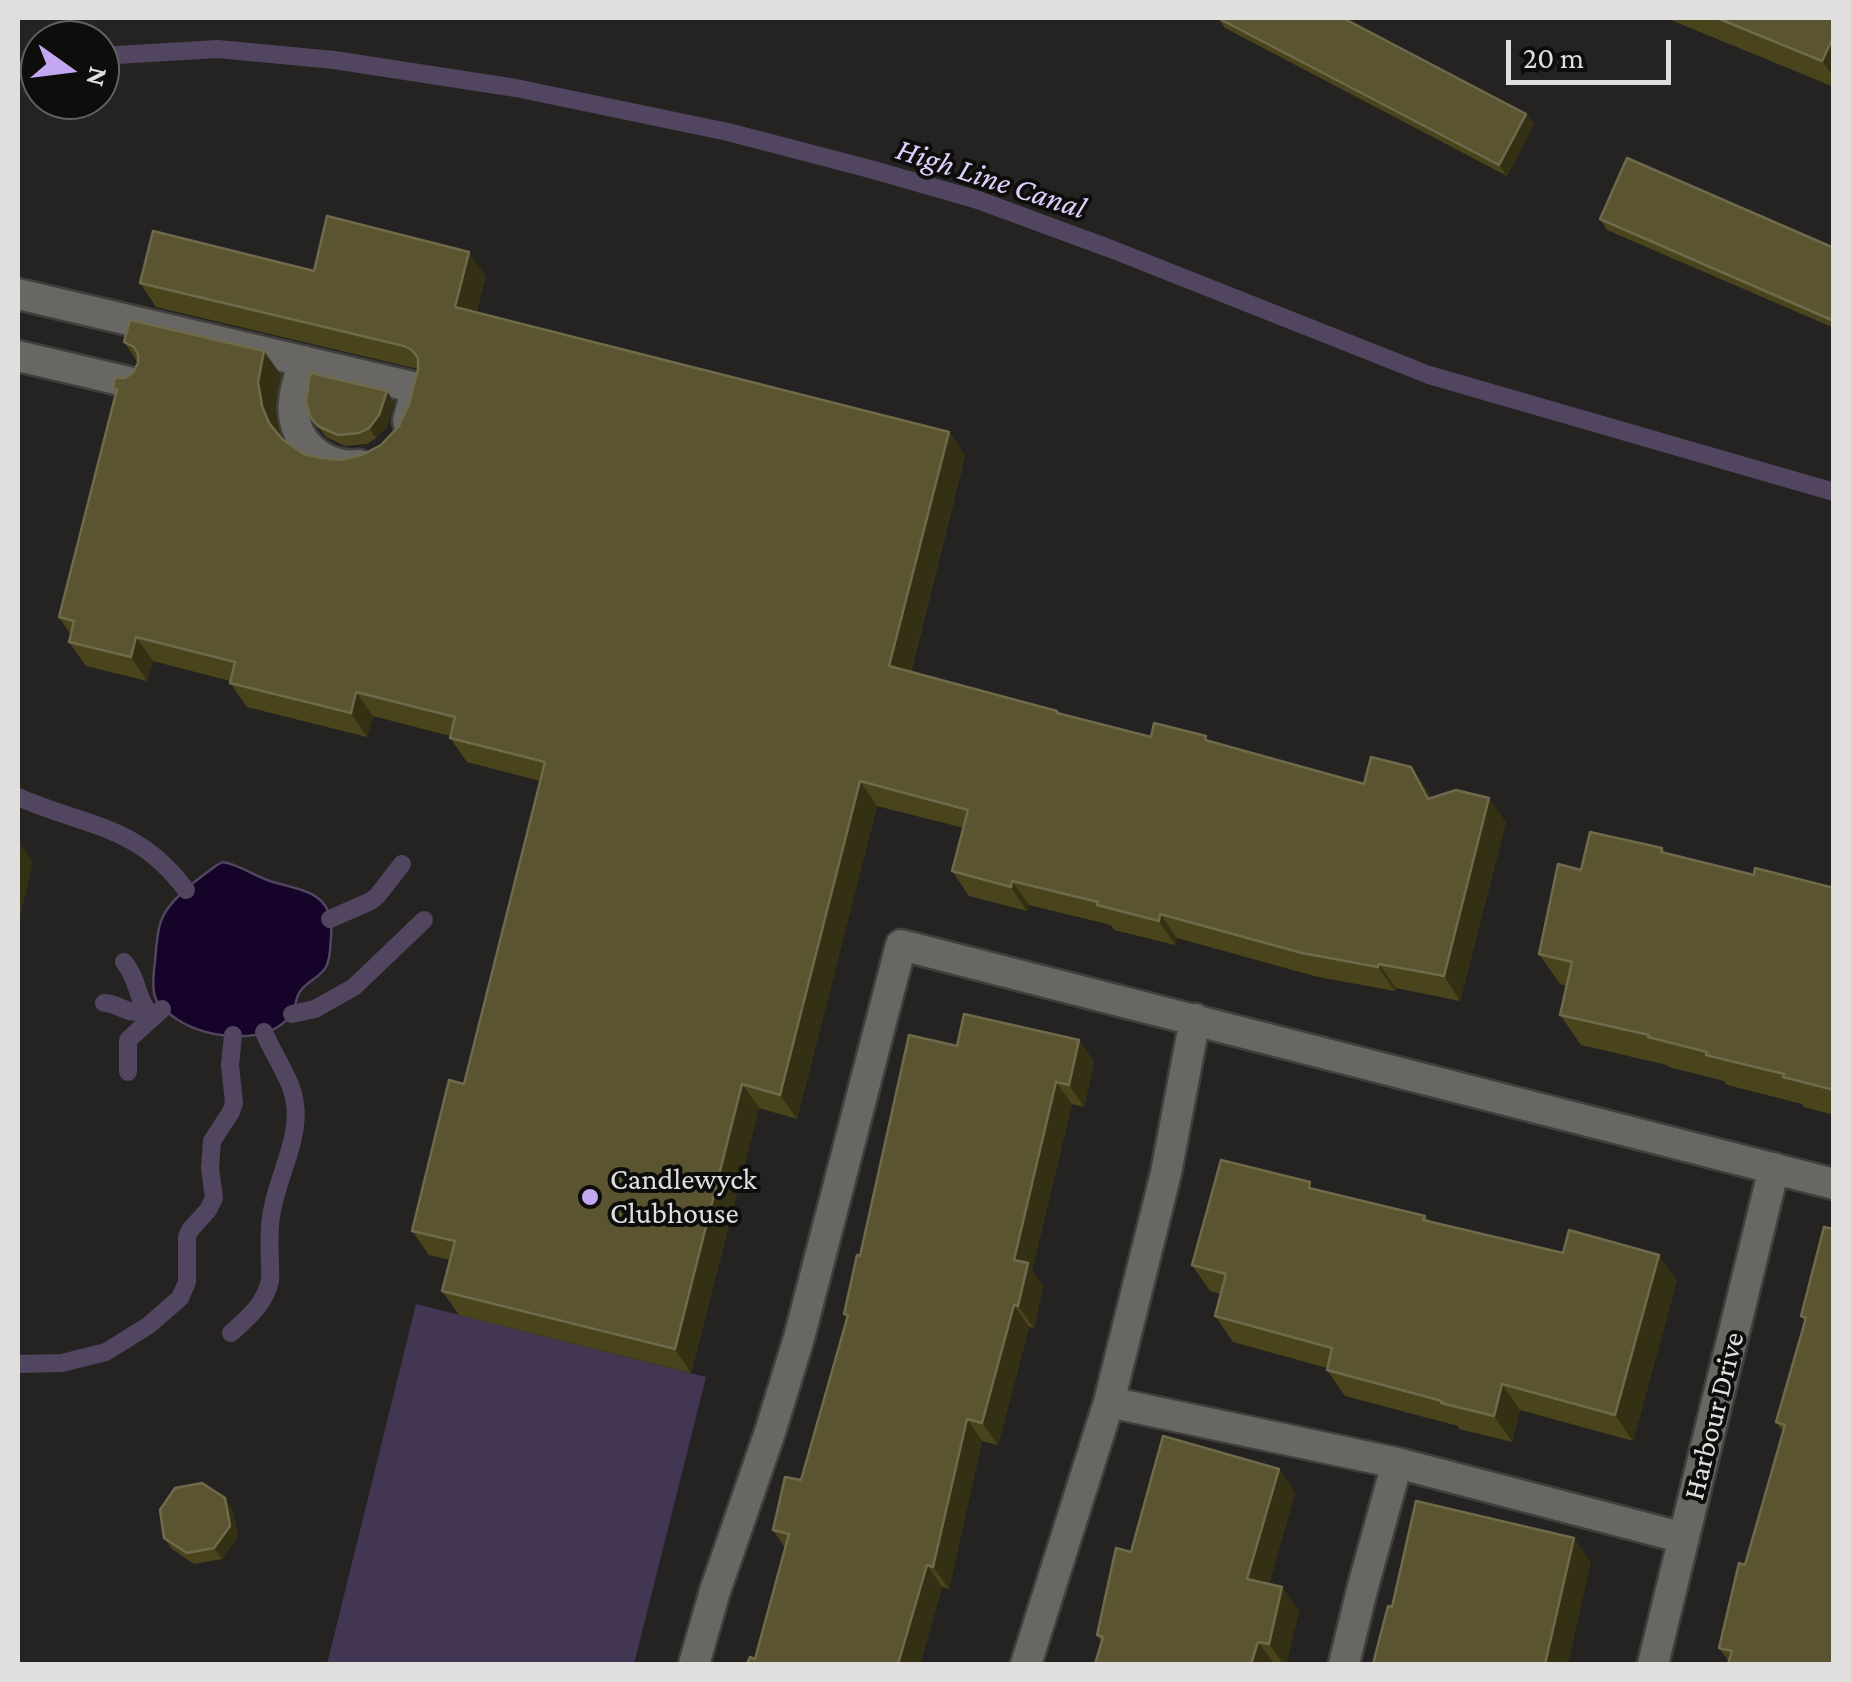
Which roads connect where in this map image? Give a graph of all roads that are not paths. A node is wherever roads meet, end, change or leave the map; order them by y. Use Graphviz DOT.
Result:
graph roads {
  1 [pos="18,294"];
  2 [pos="18,356"];
  3 [pos="304,361"];
  4 [pos="137,384"];
  5 [pos="1194,1020"];
  6 [pos="1774,1168"];
  7 [pos="1834,1184"];
  8 [pos="1109,1402"];
  9 [pos="1397,1462"];
  10 [pos="1684,1538"];
  11 [pos="694,1664"];
  12 [pos="1026,1664"];
  13 [pos="1344,1664"];
  14 [pos="1653,1664"];
  1 -- 3 [label="street"];
  2 -- 4 [label="street"];
  3 -- 3 [label="street"];
  5 -- 6 [label="street"];
  5 -- 8 [label="street"];
  5 -- 11 [label="street"];
  6 -- 7 [label="street"];
  6 -- 10 [label="street, Harbour Drive"];
  8 -- 9 [label="street"];
  8 -- 12 [label="street"];
  9 -- 10 [label="street"];
  9 -- 13 [label="street"];
  10 -- 14 [label="street, Harbour Drive"];
}
